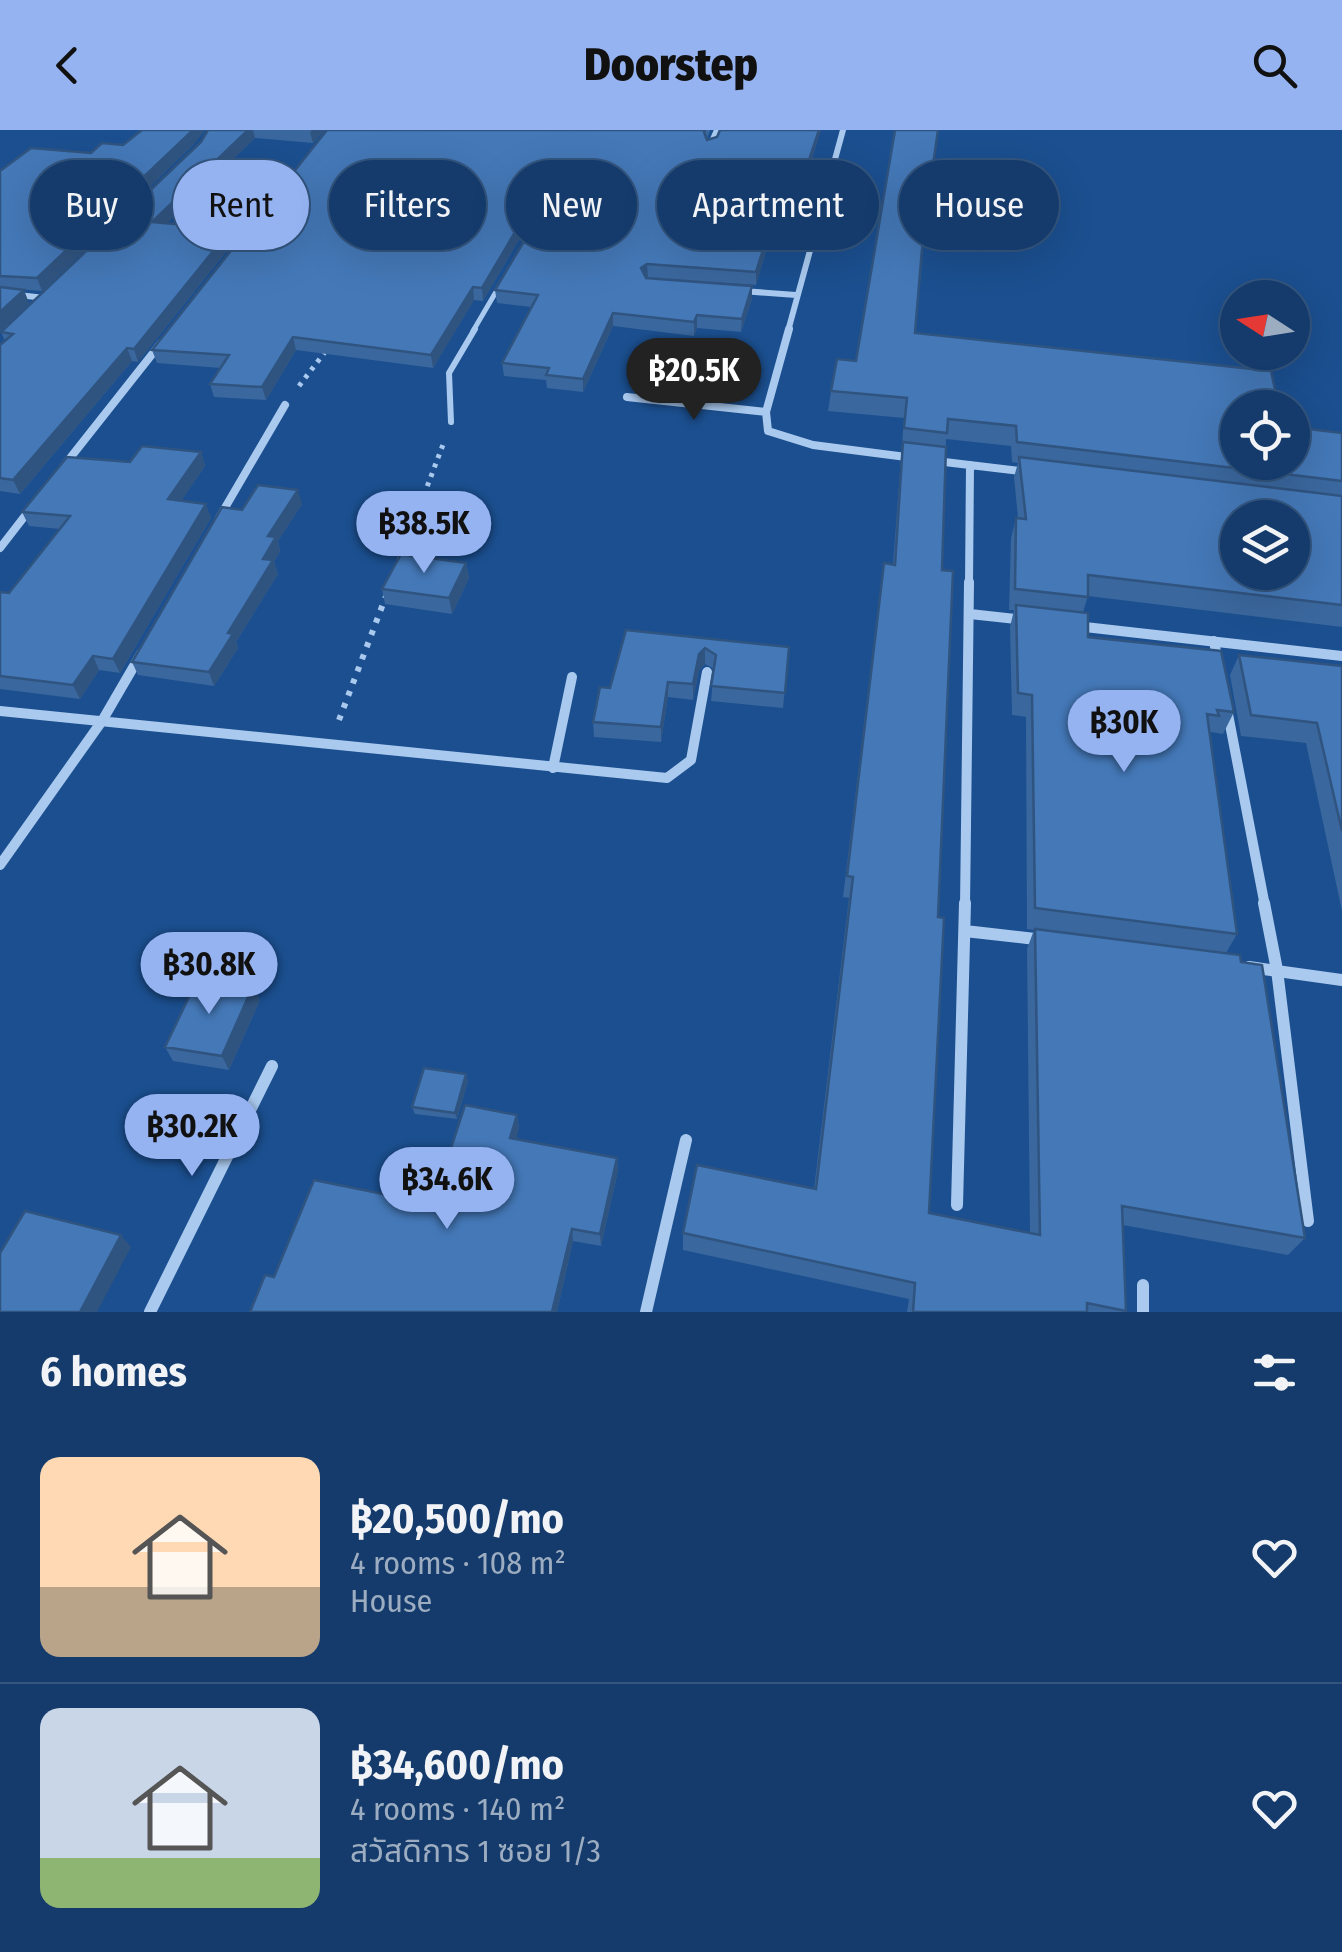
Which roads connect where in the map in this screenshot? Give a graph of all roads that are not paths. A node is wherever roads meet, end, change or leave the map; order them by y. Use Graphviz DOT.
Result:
graph roads {
  1 [pos="717,130"];
  2 [pos="843,130"];
  3 [pos="710,146"];
  4 [pos="834,160"];
  5 [pos="809,250"];
  6 [pos="507,272"];
  7 [pos="58,286"];
  8 [pos="740,291"];
  9 [pos="0,293"];
  10 [pos="796,296"];
  11 [pos="44,298"];
  12 [pos="34,309"];
  13 [pos="163,340"];
  14 [pos="627,396"];
  15 [pos="285,404"];
  16 [pos="766,412"];
  17 [pos="452,422"];
  18 [pos="970,465"];
  19 [pos="58,474"];
  20 [pos="1048,474"];
  21 [pos="35,504"];
  22 [pos="218,521"];
  23 [pos="0,548"];
  24 [pos="970,614"];
  25 [pos="1045,622"];
  26 [pos="1064,625"];
  27 [pos="150,638"];
  28 [pos="1214,641"];
  29 [pos="1342,656"];
  30 [pos="707,672"];
  31 [pos="572,677"];
  32 [pos="1222,680"];
  33 [pos="1225,699"];
  34 [pos="0,711"];
  35 [pos="102,722"];
  36 [pos="553,768"];
  37 [pos="0,865"];
  38 [pos="965,930"];
  39 [pos="1062,943"];
  40 [pos="1238,965"];
  41 [pos="1277,970"];
  42 [pos="1342,980"];
  43 [pos="272,1066"];
  44 [pos="686,1140"];
  45 [pos="957,1204"];
  46 [pos="1308,1221"];
  47 [pos="1143,1285"];
  48 [pos="150,1312"];
  49 [pos="646,1312"];
  50 [pos="1144,1312"];
  1 -- 3 [label="street"];
  2 -- 4 [label="street"];
  5 -- 10 [label="street"];
  6 -- 17 [label="lane"];
  7 -- 11 [label="street"];
  8 -- 10 [label="street"];
  9 -- 11 [label="street"];
  10 -- 16 [label="street"];
  11 -- 12 [label="street"];
  13 -- 19 [label="street"];
  14 -- 16 [label="street"];
  15 -- 22 [label="street"];
  16 -- 18 [label="street"];
  18 -- 20 [label="street"];
  18 -- 24 [label="street"];
  21 -- 23 [label="street"];
  24 -- 25 [label="street"];
  24 -- 38 [label="street"];
  26 -- 28 [label="street"];
  27 -- 35 [label="street"];
  28 -- 29 [label="street"];
  28 -- 32 [label="street"];
  30 -- 36 [label="street"];
  31 -- 36 [label="street"];
  33 -- 41 [label="street"];
  34 -- 35 [label="street"];
  35 -- 36 [label="street"];
  35 -- 37 [label="street"];
  38 -- 39 [label="street"];
  38 -- 45 [label="street"];
  40 -- 41 [label="street"];
  41 -- 42 [label="street"];
  41 -- 46 [label="street"];
  43 -- 48 [label="street"];
  44 -- 49 [label="street"];
  47 -- 50 [label="street"];
}
